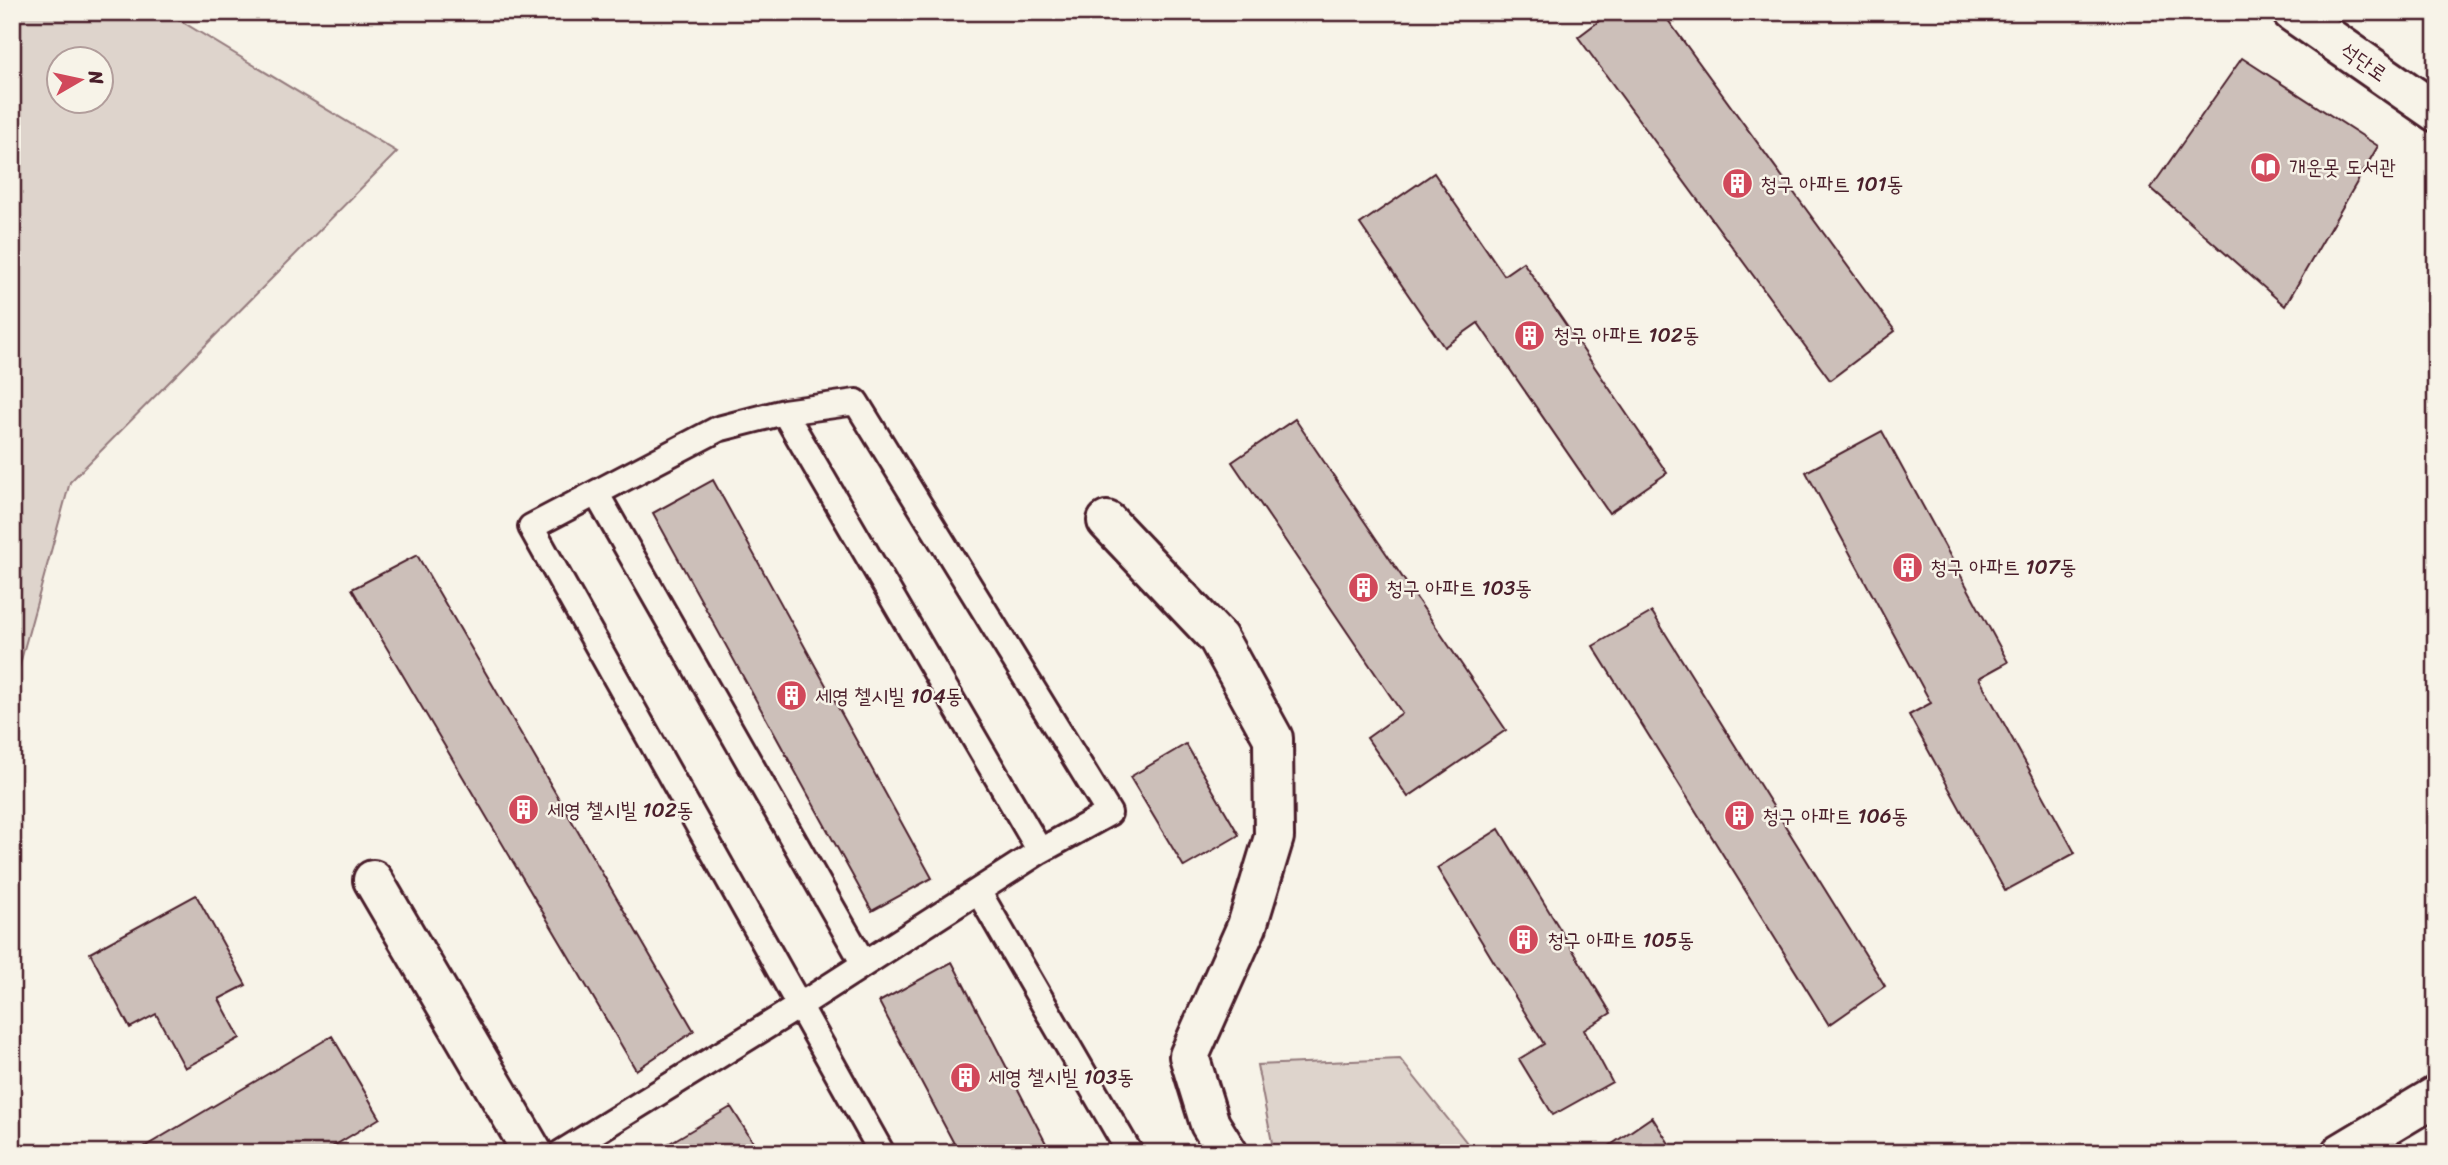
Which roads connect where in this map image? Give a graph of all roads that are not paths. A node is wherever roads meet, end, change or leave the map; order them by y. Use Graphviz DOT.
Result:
graph roads {
  1 [pos="2292,12"];
  2 [pos="2436,113"];
  3 [pos="784,412"];
  4 [pos="596,493"];
  5 [pos="1107,521"];
  6 [pos="1040,851"];
  7 [pos="373,880"];
  8 [pos="978,891"];
  9 [pos="864,964"];
  10 [pos="799,1006"];
  11 [pos="2436,1096"];
  12 [pos="533,1153"];
  13 [pos="561,1153"];
  14 [pos="882,1153"];
  15 [pos="1130,1153"];
  16 [pos="1228,1153"];
  17 [pos="2341,1153"];
  1 -- 2 [label="street, 석단로"];
  3 -- 4 [label="lane"];
  3 -- 6 [label="lane"];
  3 -- 6 [label="lane"];
  4 -- 9 [label="lane"];
  4 -- 10 [label="lane"];
  5 -- 16 [label="street"];
  6 -- 8 [label="lane"];
  7 -- 12 [label="street"];
  8 -- 9 [label="lane"];
  8 -- 15 [label="lane"];
  9 -- 10 [label="lane"];
  10 -- 13 [label="lane"];
  10 -- 14 [label="lane"];
  11 -- 17 [label="street"];
}
